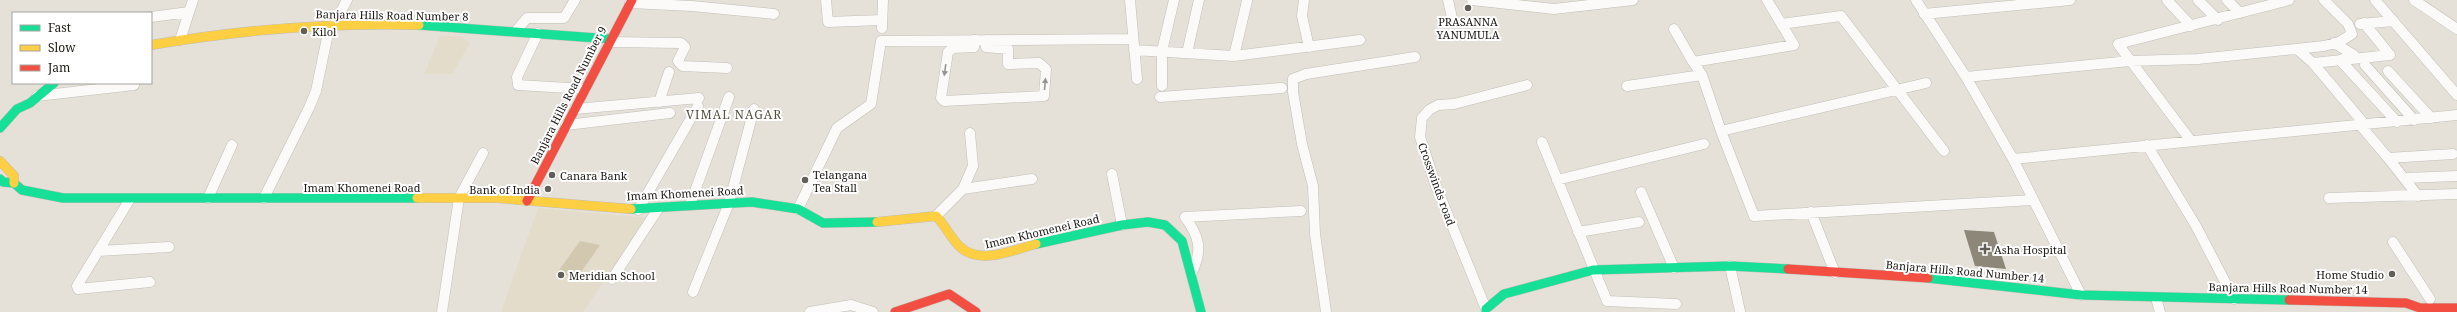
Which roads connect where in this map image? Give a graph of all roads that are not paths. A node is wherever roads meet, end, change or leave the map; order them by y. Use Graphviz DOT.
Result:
graph roads {
  1 [pos="193,0"];
  2 [pos="347,0"];
  3 [pos="576,0"];
  4 [pos="826,0"];
  5 [pos="883,0"];
  6 [pos="1130,0"];
  7 [pos="1174,0"];
  8 [pos="1199,0"];
  9 [pos="1304,0"];
  10 [pos="1448,0"];
  11 [pos="1472,0"];
  12 [pos="1633,0"];
  13 [pos="1767,0"];
  14 [pos="1916,0"];
  15 [pos="2070,0"];
  16 [pos="2166,0"];
  17 [pos="2198,0"];
  18 [pos="2227,0"];
  19 [pos="2324,0"];
  20 [pos="2375,0"];
  21 [pos="2414,0"];
  22 [pos="1247,1"];
  23 [pos="2283,1"];
  24 [pos="631,2"];
  25 [pos="1588,3"];
  26 [pos="189,12"];
  27 [pos="2240,13"];
  28 [pos="774,14"];
  29 [pos="1924,14"];
  30 [pos="152,17"];
  31 [pos="1452,18"];
  32 [pos="2218,20"];
  33 [pos="2394,21"];
  34 [pos="334,23"];
  35 [pos="2364,23"];
  36 [pos="1781,24"];
  37 [pos="2348,24"];
  38 [pos="2192,26"];
  39 [pos="1674,29"];
  40 [pos="2457,29"];
  41 [pos="516,32"];
  42 [pos="538,33"];
  43 [pos="1132,39"];
  44 [pos="180,40"];
  45 [pos="609,40"];
  46 [pos="975,40"];
  47 [pos="987,40"];
  48 [pos="1360,40"];
  49 [pos="2334,43"];
  50 [pos="152,45"];
  51 [pos="2324,46"];
  52 [pos="1309,47"];
  53 [pos="2297,49"];
  54 [pos="1134,50"];
  55 [pos="1162,51"];
  56 [pos="1187,53"];
  57 [pos="1234,56"];
  58 [pos="1415,57"];
  59 [pos="2339,60"];
  60 [pos="2130,61"];
  61 [pos="1694,62"];
  62 [pos="2313,63"];
  63 [pos="2365,65"];
  64 [pos="727,68"];
  65 [pos="2388,71"];
  66 [pos="669,72"];
  67 [pos="1702,75"];
  68 [pos="1966,77"];
  69 [pos="1137,79"];
  70 [pos="1926,83"];
  71 [pos="2452,83"];
  72 [pos="53,84"];
  73 [pos="134,85"];
  74 [pos="1527,85"];
  75 [pos="1162,86"];
  76 [pos="1628,86"];
  77 [pos="585,88"];
  78 [pos="1282,88"];
  79 [pos="1897,91"];
  80 [pos="2457,95"];
  81 [pos="729,97"];
  82 [pos="1160,97"];
  83 [pos="34,100"];
  84 [pos="659,102"];
  85 [pos="575,109"];
  86 [pos="754,109"];
  87 [pos="670,113"];
  88 [pos="2457,115"];
  89 [pos="2431,118"];
  90 [pos="2414,120"];
  91 [pos="2397,122"];
  92 [pos="566,125"];
  93 [pos="2363,126"];
  94 [pos="0,128"];
  95 [pos="1721,131"];
  96 [pos="970,133"];
  97 [pos="0,140"];
  98 [pos="2191,141"];
  99 [pos="1542,142"];
  100 [pos="1704,144"];
  101 [pos="2147,145"];
  102 [pos="232,146"];
  103 [pos="1944,151"];
  104 [pos="483,154"];
  105 [pos="2453,154"];
  106 [pos="2388,158"];
  107 [pos="2013,159"];
  108 [pos="0,161"];
  109 [pos="1112,174"];
  110 [pos="2457,176"];
  111 [pos="2405,178"];
  112 [pos="0,179"];
  113 [pos="1032,179"];
  114 [pos="1557,180"];
  115 [pos="14,183"];
  116 [pos="963,190"];
  117 [pos="1641,192"];
  118 [pos="2457,194"];
  119 [pos="2418,196"];
  120 [pos="208,198"];
  121 [pos="264,198"];
  122 [pos="459,198"];
  123 [pos="2329,198"];
  124 [pos="130,199"];
  125 [pos="2033,200"];
  126 [pos="527,201"];
  127 [pos="729,203"];
  128 [pos="690,206"];
  129 [pos="658,209"];
  130 [pos="798,209"];
  131 [pos="638,210"];
  132 [pos="1301,211"];
  133 [pos="1811,212"];
  134 [pos="936,216"];
  135 [pos="1639,222"];
  136 [pos="1122,225"];
  137 [pos="1578,232"];
  138 [pos="2393,242"];
  139 [pos="169,247"];
  140 [pos="98,251"];
  141 [pos="1730,266"];
  142 [pos="1674,268"];
  143 [pos="1593,270"];
  144 [pos="1192,272"];
  145 [pos="1835,273"];
  146 [pos="612,279"];
  147 [pos="150,282"];
  148 [pos="693,292"];
  149 [pos="2080,295"];
  150 [pos="2156,298"];
  151 [pos="2234,299"];
  152 [pos="2430,299"];
  153 [pos="2457,299"];
  154 [pos="2406,303"];
  155 [pos="1676,304"];
  156 [pos="2457,308"];
  157 [pos="1486,310"];
  158 [pos="1740,311"];
  159 [pos="442,312"];
  160 [pos="810,312"];
  161 [pos="873,312"];
  162 [pos="895,312"];
  163 [pos="976,312"];
  164 [pos="1200,312"];
  165 [pos="1326,312"];
  166 [pos="2160,312"];
  1 -- 26 [label="street"];
  2 -- 34 [label="street"];
  3 -- 41 [label="street"];
  4 -- 5 [label="street"];
  6 -- 43 [label="street"];
  7 -- 55 [label="street"];
  8 -- 56 [label="street"];
  9 -- 52 [label="street"];
  10 -- 31 [label="street"];
  11 -- 25 [label="street"];
  12 -- 25 [label="street"];
  13 -- 36 [label="street"];
  14 -- 29 [label="street"];
  15 -- 29 [label="street"];
  16 -- 38 [label="street"];
  17 -- 32 [label="street"];
  18 -- 27 [label="street"];
  19 -- 37 [label="street"];
  20 -- 33 [label="street"];
  21 -- 40 [label="street"];
  22 -- 57 [label="street"];
  23 -- 27 [label="street"];
  24 -- 28 [label="street"];
  24 -- 45 [label="street, Banjara Hills Road Number 9"];
  26 -- 30 [label="street"];
  26 -- 44 [label="street"];
  27 -- 32 [label="street"];
  29 -- 68 [label="street"];
  32 -- 38 [label="street"];
  33 -- 35 [label="street"];
  33 -- 71 [label="street"];
  34 -- 41 [label="street, Banjara Hills Road Number 8"];
  34 -- 44 [label="street, Banjara Hills Road Number 8"];
  34 -- 121 [label="street"];
  35 -- 37 [label="street"];
  35 -- 59 [label="street"];
  36 -- 61 [label="street"];
  36 -- 79 [label="street"];
  37 -- 49 [label="street"];
  38 -- 60 [label="street"];
  39 -- 61 [label="street"];
  41 -- 42 [label="street, Banjara Hills Road Number 8"];
  42 -- 45 [label="street, Banjara Hills Road Number 8"];
  42 -- 77 [label="street"];
  43 -- 47 [label="street"];
  43 -- 54 [label="street"];
  44 -- 50 [label="street, Banjara Hills Road Number 8"];
  45 -- 64 [label="street"];
  45 -- 77 [label="street, Banjara Hills Road Number 9"];
  46 -- 47 [label="street"];
  46 -- 47 [label="street, one-way"];
  46 -- 130 [label="street"];
  48 -- 52 [label="street"];
  49 -- 51 [label="street"];
  49 -- 59 [label="street"];
  51 -- 53 [label="street"];
  51 -- 59 [label="street"];
  52 -- 57 [label="street"];
  53 -- 60 [label="street"];
  53 -- 62 [label="street"];
  54 -- 55 [label="street"];
  54 -- 69 [label="street"];
  55 -- 56 [label="street"];
  55 -- 75 [label="street"];
  56 -- 57 [label="street"];
  58 -- 165 [label="street"];
  59 -- 62 [label="street"];
  59 -- 91 [label="street"];
  60 -- 68 [label="street"];
  60 -- 98 [label="street"];
  61 -- 67 [label="street"];
  62 -- 93 [label="street"];
  63 -- 90 [label="street"];
  65 -- 89 [label="street"];
  66 -- 84 [label="street"];
  67 -- 76 [label="street"];
  67 -- 95 [label="street"];
  68 -- 107 [label="street"];
  70 -- 79 [label="street"];
  71 -- 80 [label="street"];
  72 -- 83 [label="street"];
  73 -- 83 [label="street"];
  74 -- 157 [label="street, Crosswinds road"];
  77 -- 85 [label="street, Banjara Hills Road Number 9"];
  78 -- 82 [label="street"];
  79 -- 95 [label="street"];
  79 -- 103 [label="street"];
  81 -- 128 [label="street"];
  83 -- 94 [label="street"];
  83 -- 97 [label="street"];
  84 -- 85 [label="street"];
  84 -- 131 [label="street"];
  85 -- 92 [label="street, Banjara Hills Road Number 9"];
  86 -- 127 [label="street"];
  87 -- 92 [label="street"];
  88 -- 89 [label="street"];
  89 -- 90 [label="street"];
  90 -- 91 [label="street"];
  91 -- 93 [label="street"];
  92 -- 126 [label="street, Banjara Hills Road Number 9"];
  93 -- 98 [label="street"];
  93 -- 106 [label="street"];
  95 -- 133 [label="street"];
  96 -- 116 [label="street"];
  98 -- 101 [label="street"];
  99 -- 114 [label="street"];
  100 -- 114 [label="street"];
  101 -- 107 [label="street"];
  101 -- 151 [label="street"];
  102 -- 120 [label="street"];
  104 -- 122 [label="street"];
  105 -- 106 [label="street"];
  106 -- 111 [label="street"];
  107 -- 125 [label="street"];
  108 -- 115 [label="street"];
  109 -- 136 [label="street"];
  110 -- 111 [label="street"];
  111 -- 119 [label="street"];
  112 -- 115 [label="street, Imam Khomenei Road"];
  113 -- 116 [label="street"];
  114 -- 137 [label="street"];
  115 -- 124 [label="street, Imam Khomenei Road"];
  116 -- 134 [label="street"];
  117 -- 142 [label="street"];
  118 -- 119 [label="street"];
  119 -- 123 [label="street"];
  120 -- 121 [label="street, Imam Khomenei Road"];
  120 -- 124 [label="street, Imam Khomenei Road"];
  121 -- 122 [label="street, Imam Khomenei Road"];
  122 -- 126 [label="street, Imam Khomenei Road"];
  122 -- 159 [label="street"];
  124 -- 140 [label="street"];
  125 -- 133 [label="street"];
  125 -- 149 [label="street"];
  126 -- 131 [label="street, Imam Khomenei Road"];
  127 -- 128 [label="street, Imam Khomenei Road"];
  127 -- 130 [label="street, Imam Khomenei Road"];
  127 -- 148 [label="street"];
  128 -- 129 [label="street, Imam Khomenei Road"];
  129 -- 131 [label="street, Imam Khomenei Road"];
  129 -- 146 [label="street"];
  130 -- 134 [label="street, Imam Khomenei Road"];
  132 -- 144 [label="street"];
  133 -- 145 [label="street"];
  134 -- 136 [label="street, Imam Khomenei Road"];
  135 -- 137 [label="street"];
  136 -- 144 [label="street, Imam Khomenei Road"];
  137 -- 143 [label="street"];
  138 -- 152 [label="street"];
  139 -- 140 [label="street"];
  140 -- 147 [label="street"];
  141 -- 142 [label="street, Banjara Hills Road Number 14"];
  141 -- 145 [label="street, Banjara Hills Road Number 14"];
  141 -- 158 [label="street"];
  142 -- 143 [label="street, Banjara Hills Road Number 14"];
  143 -- 155 [label="street"];
  143 -- 157 [label="street, Banjara Hills Road Number 14"];
  144 -- 164 [label="street, Imam Khomenei Road"];
  145 -- 149 [label="street, Banjara Hills Road Number 14"];
  149 -- 150 [label="street, Banjara Hills Road Number 14"];
  150 -- 151 [label="street, Banjara Hills Road Number 14"];
  150 -- 166 [label="street"];
  151 -- 154 [label="street, Banjara Hills Road Number 14"];
  152 -- 153 [label="street, Banjara Hills Road Number 14"];
  152 -- 154 [label="street, Banjara Hills Road Number 14"];
  154 -- 156 [label="street, Banjara Hills Road Number 14"];
  160 -- 161 [label="street"];
  162 -- 163 [label="street"];
}
